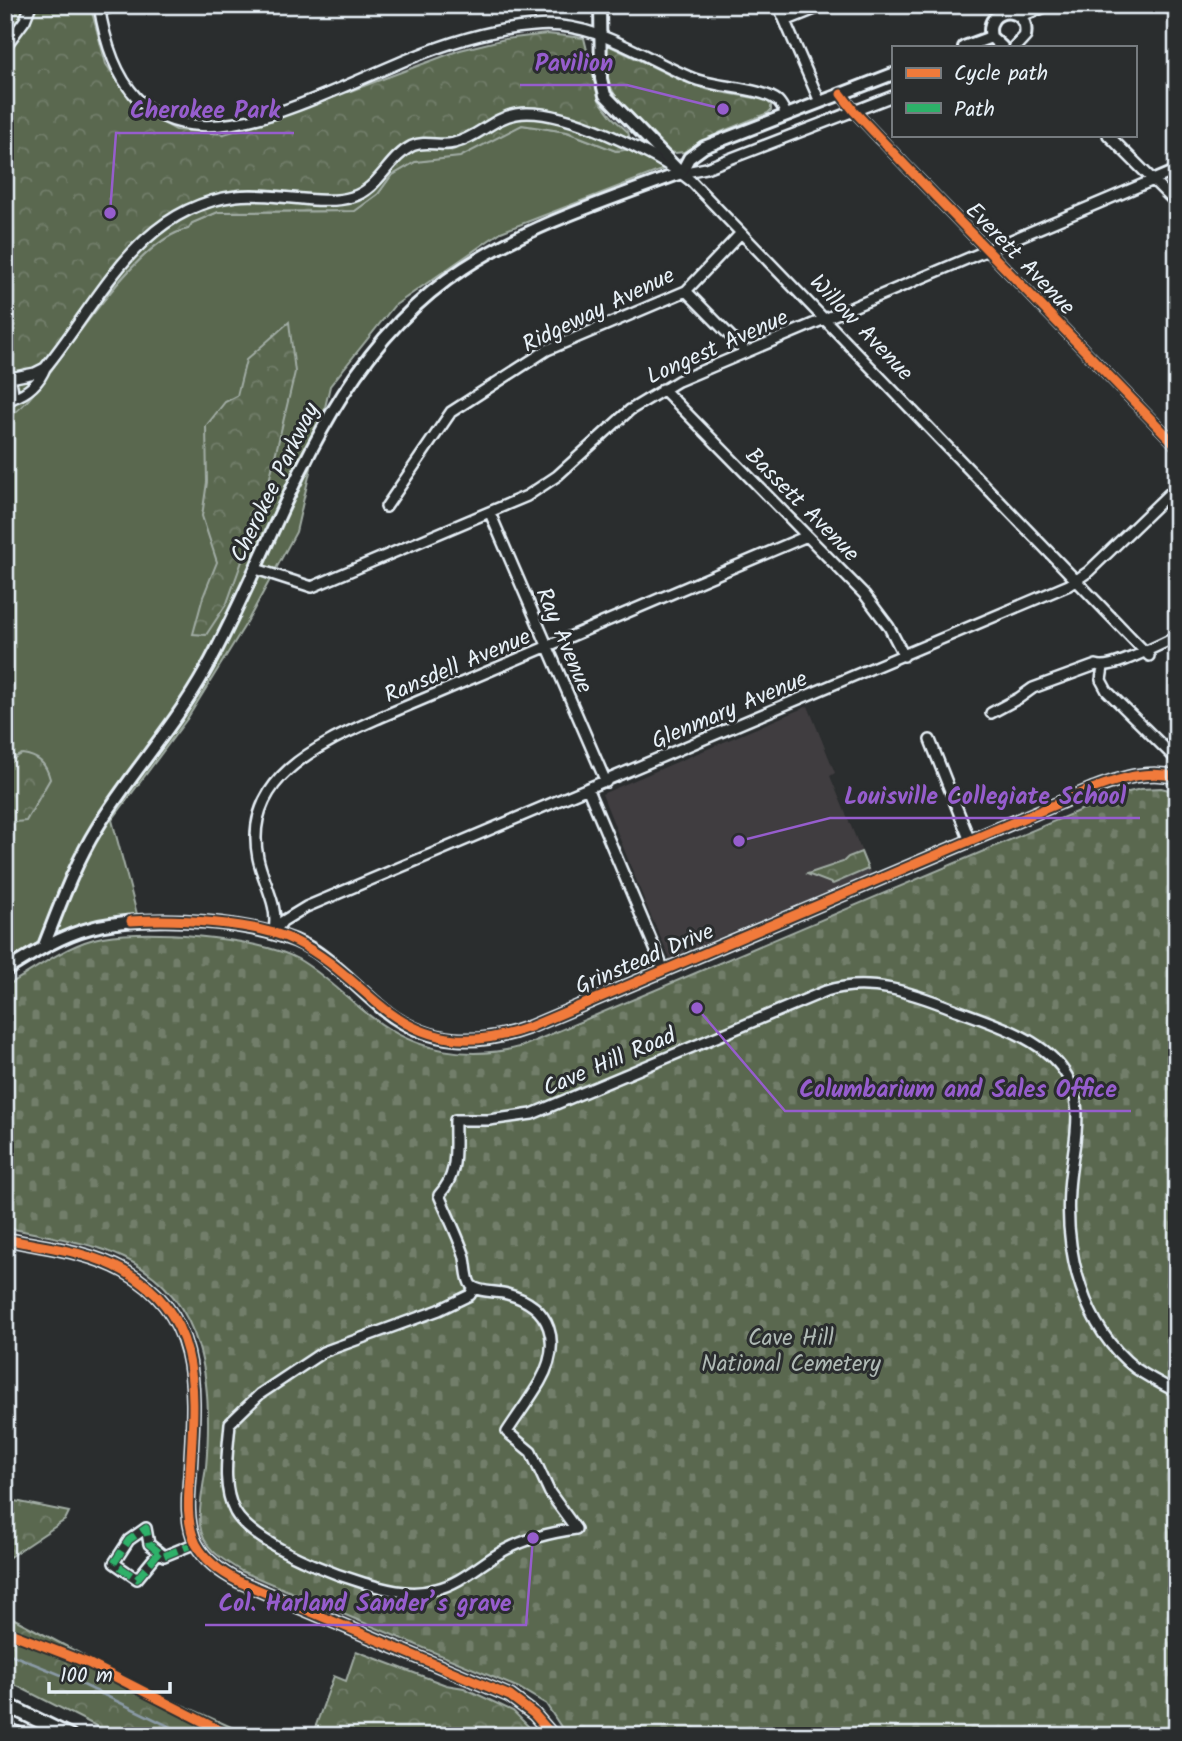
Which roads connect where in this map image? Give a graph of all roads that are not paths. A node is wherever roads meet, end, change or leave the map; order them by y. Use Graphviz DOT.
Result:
graph roads {
  1 [pos="31,5"];
  2 [pos="117,5"];
  3 [pos="600,5"];
  4 [pos="778,5"];
  5 [pos="825,5"];
  6 [pos="1047,5"];
  7 [pos="99,8"];
  8 [pos="999,9"];
  9 [pos="1020,16"];
  10 [pos="785,21"];
  11 [pos="600,34"];
  12 [pos="991,37"];
  13 [pos="967,46"];
  14 [pos="1001,46"];
  15 [pos="1018,46"];
  16 [pos="5,47"];
  17 [pos="892,74"];
  18 [pos="841,93"];
  19 [pos="892,96"];
  20 [pos="820,102"];
  21 [pos="854,111"];
  22 [pos="786,114"];
  23 [pos="1109,136"];
  24 [pos="1177,170"];
  25 [pos="681,173"];
  26 [pos="1154,180"];
  27 [pos="1177,204"];
  28 [pos="741,233"];
  29 [pos="987,249"];
  30 [pos="686,291"];
  31 [pos="824,319"];
  32 [pos="746,352"];
  33 [pos="45,368"];
  34 [pos="8,376"];
  35 [pos="663,389"];
  36 [pos="9,401"];
  37 [pos="1177,446"];
  38 [pos="1177,486"];
  39 [pos="386,507"];
  40 [pos="490,513"];
  41 [pos="807,536"];
  42 [pos="256,569"];
  43 [pos="1076,580"];
  44 [pos="1177,637"];
  45 [pos="547,648"];
  46 [pos="1147,653"];
  47 [pos="904,656"];
  48 [pos="1103,667"];
  49 [pos="991,713"];
  50 [pos="930,740"];
  51 [pos="1177,763"];
  52 [pos="1176,774"];
  53 [pos="606,782"];
  54 [pos="589,790"];
  55 [pos="970,841"];
  56 [pos="274,932"];
  57 [pos="43,948"];
  58 [pos="5,971"];
  59 [pos="664,971"];
  60 [pos="5,1239"];
  61 [pos="474,1288"];
  62 [pos="1177,1392"];
  63 [pos="196,1543"];
  64 [pos="159,1552"];
  65 [pos="5,1704"];
  66 [pos="5,1728"];
  67 [pos="21,1736"];
  68 [pos="70,1736"];
  69 [pos="553,1736"];
  1 -- 16 [label="street"];
  2 -- 7 [label="street"];
  3 -- 11 [label="main road, Willow Avenue"];
  4 -- 10 [label="street"];
  5 -- 10 [label="street"];
  6 -- 9 [label="main road"];
  7 -- 11 [label="street"];
  8 -- 9 [label="main road"];
  8 -- 12 [label="main road"];
  9 -- 15 [label="main road"];
  10 -- 20 [label="street"];
  11 -- 22 [label="street"];
  11 -- 25 [label="main road, Willow Avenue"];
  12 -- 13 [label="main road"];
  12 -- 14 [label="main road"];
  17 -- 18 [label="main road, Cherokee Parkway"];
  18 -- 20 [label="main road, Cherokee Parkway"];
  18 -- 21 [label="street, Everett Avenue"];
  19 -- 21 [label="street, Cherokee Parkway"];
  20 -- 22 [label="main road, Cherokee Parkway"];
  21 -- 25 [label="street, Cherokee Parkway"];
  21 -- 29 [label="street, Everett Avenue"];
  22 -- 25 [label="main road, Cherokee Parkway"];
  23 -- 26 [label="street"];
  24 -- 26 [label="street, Longest Avenue"];
  25 -- 28 [label="street, Willow Avenue"];
  25 -- 33 [label="street"];
  25 -- 42 [label="main road, Cherokee Parkway"];
  26 -- 27 [label="street"];
  26 -- 29 [label="street, Longest Avenue"];
  28 -- 30 [label="street, Ridgeway Avenue"];
  28 -- 31 [label="street, Willow Avenue"];
  29 -- 31 [label="street, Longest Avenue"];
  29 -- 37 [label="street, Everett Avenue"];
  30 -- 32 [label="street"];
  30 -- 39 [label="street, Ridgeway Avenue"];
  31 -- 32 [label="street, Longest Avenue"];
  31 -- 43 [label="street, Willow Avenue"];
  32 -- 35 [label="street, Longest Avenue"];
  33 -- 34 [label="street"];
  33 -- 36 [label="street"];
  34 -- 36 [label="street"];
  35 -- 40 [label="street, Longest Avenue"];
  35 -- 41 [label="street, Bassett Avenue"];
  38 -- 43 [label="street, Glenmary Avenue"];
  40 -- 42 [label="street, Longest Avenue"];
  40 -- 45 [label="street, Ray Avenue"];
  41 -- 45 [label="street, Ransdell Avenue"];
  41 -- 47 [label="street, Bassett Avenue"];
  42 -- 57 [label="main road, Cherokee Parkway"];
  43 -- 46 [label="street, Willow Avenue"];
  43 -- 47 [label="street, Glenmary Avenue"];
  44 -- 46 [label="street"];
  45 -- 53 [label="street, Ray Avenue"];
  45 -- 56 [label="street, Ransdell Avenue"];
  46 -- 48 [label="street"];
  47 -- 53 [label="street, Glenmary Avenue"];
  48 -- 49 [label="street"];
  48 -- 51 [label="street"];
  50 -- 55 [label="street"];
  52 -- 55 [label="main road, Grinstead Drive"];
  53 -- 54 [label="street, Glenmary Avenue"];
  54 -- 56 [label="street, Glenmary Avenue"];
  54 -- 59 [label="street"];
  55 -- 59 [label="main road, Grinstead Drive"];
  56 -- 57 [label="main road, Grinstead Drive"];
  56 -- 59 [label="main road, Grinstead Drive"];
  57 -- 58 [label="main road, Grinstead Drive"];
  60 -- 63 [label="main road"];
  61 -- 61 [label="street"];
  61 -- 62 [label="street, Cave Hill Road"];
  63 -- 64 [label="street"];
  63 -- 69 [label="main road"];
  64 -- 64 [label="street"];
  65 -- 68 [label="highway"];
  66 -- 67 [label="highway"];
}
